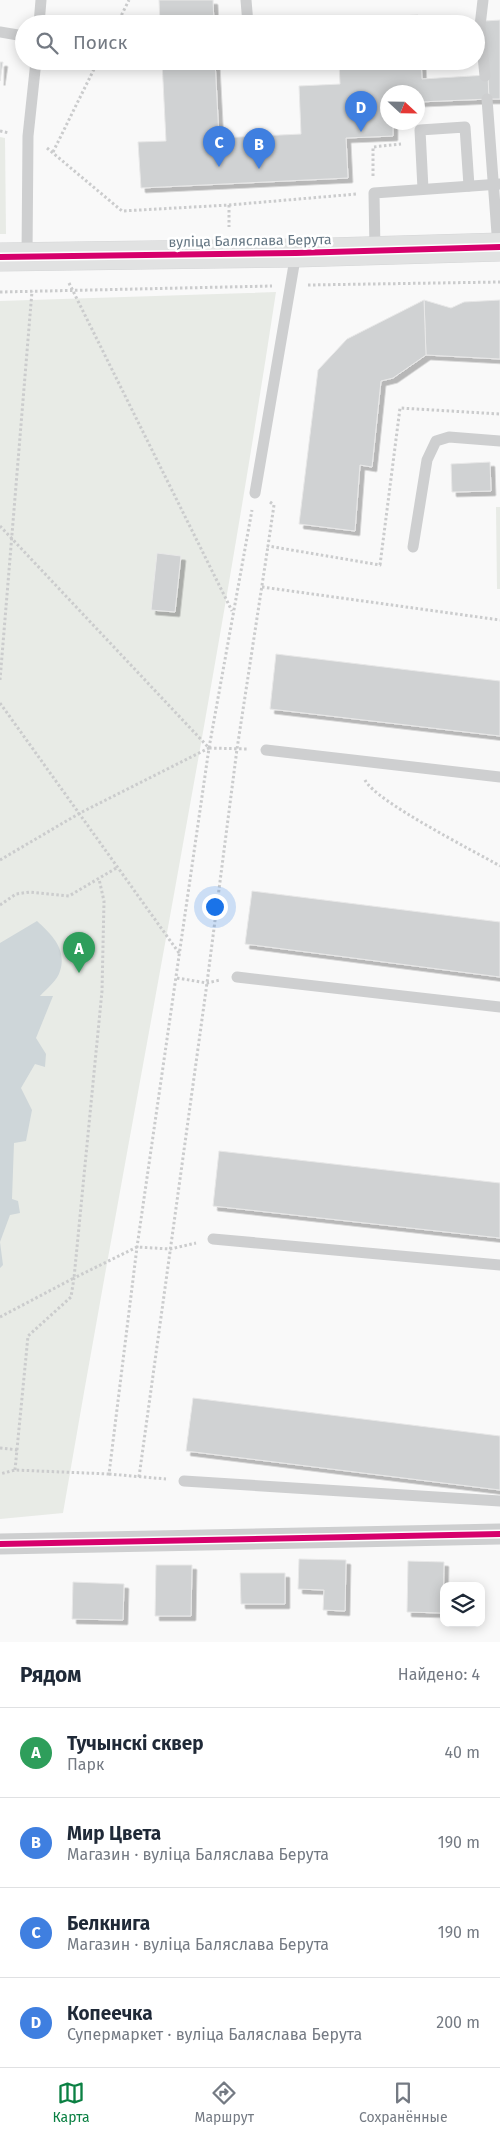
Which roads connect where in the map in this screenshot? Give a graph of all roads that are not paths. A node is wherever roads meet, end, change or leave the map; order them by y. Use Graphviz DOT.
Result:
graph roads {
  1 [pos="41,0"];
  2 [pos="246,0"];
  3 [pos="483,0"];
  4 [pos="40,15"];
  5 [pos="247,15"];
  6 [pos="481,15"];
  7 [pos="0,32"];
  8 [pos="15,34"];
  9 [pos="35,70"];
  10 [pos="484,70"];
  11 [pos="485,76"];
  12 [pos="487,99"];
  13 [pos="497,184"];
  14 [pos="469,186"];
  15 [pos="423,189"];
  16 [pos="499,247"];
  17 [pos="375,251"];
  18 [pos="296,253"];
  19 [pos="27,255"];
  20 [pos="0,257"];
  21 [pos="500,441"];
  22 [pos="256,494"];
  23 [pos="413,547"];
  24 [pos="266,750"];
  25 [pos="500,777"];
  26 [pos="237,976"];
  27 [pos="500,1007"];
  28 [pos="213,1239"];
  29 [pos="500,1265"];
  30 [pos="184,1481"];
  31 [pos="500,1501"];
  32 [pos="500,1534"];
  33 [pos="0,1544"];
  1 -- 4 [label="lane"];
  2 -- 5 [label="lane"];
  3 -- 6 [label="lane"];
  7 -- 8 [label="lane"];
  9 -- 19 [label="lane"];
  10 -- 11 [label="lane"];
  12 -- 13 [label="lane"];
  13 -- 14 [label="lane"];
  13 -- 16 [label="lane"];
  14 -- 15 [label="lane"];
  14 -- 15 [label="lane"];
  15 -- 17 [label="lane"];
  16 -- 17 [label="street, вуліца Баляслава Берута"];
  17 -- 18 [label="street, вуліца Баляслава Берута"];
  18 -- 19 [label="street, вуліца Баляслава Берута"];
  18 -- 22 [label="lane"];
  19 -- 20 [label="street, вуліца Баляслава Берута"];
  21 -- 23 [label="lane"];
  24 -- 25 [label="lane"];
  26 -- 27 [label="lane"];
  28 -- 29 [label="lane"];
  30 -- 31 [label="lane"];
  32 -- 33 [label="street"];
}
